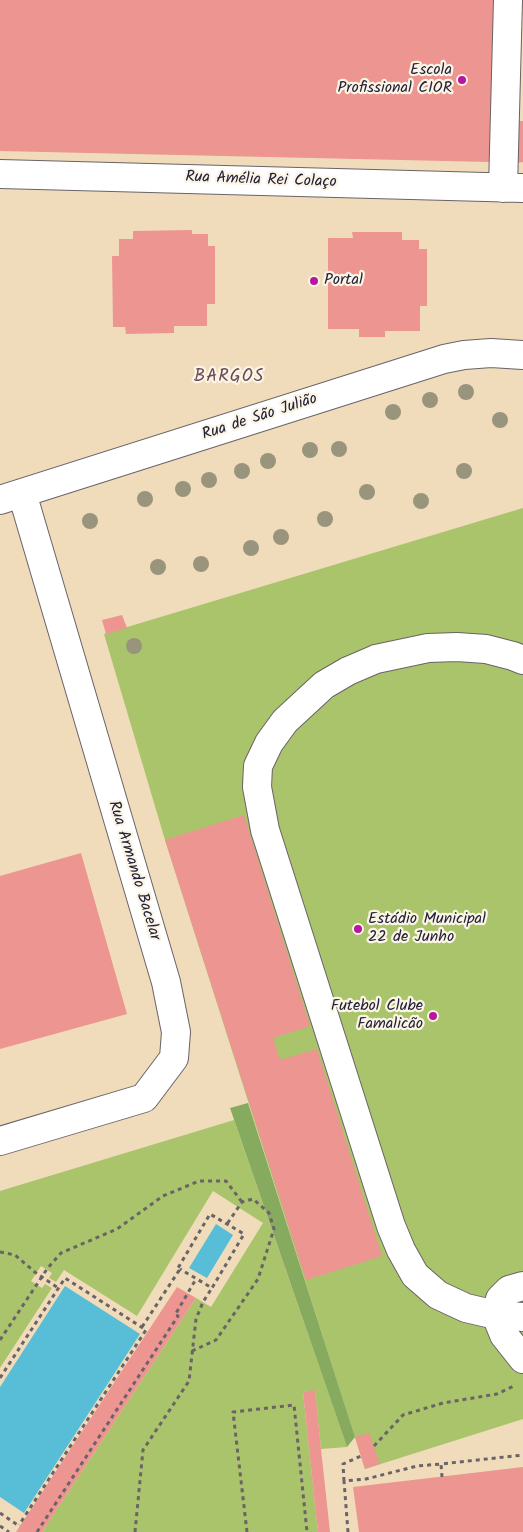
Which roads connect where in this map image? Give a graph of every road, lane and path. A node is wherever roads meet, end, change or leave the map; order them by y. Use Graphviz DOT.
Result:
graph roads {
  1 [pos="508,0"];
  2 [pos="0,174"];
  3 [pos="513,188"];
  4 [pos="523,355"];
  5 [pos="11,497"];
  6 [pos="523,660"];
  7 [pos="0,1141"];
  8 [pos="242,1202"];
  9 [pos="227,1224"];
  10 [pos="0,1252"];
  11 [pos="180,1269"];
  12 [pos="42,1277"];
  13 [pos="196,1279"];
  14 [pos="523,1286"];
  15 [pos="58,1288"];
  16 [pos="212,1288"];
  17 [pos="54,1294"];
  18 [pos="59,1297"];
  19 [pos="496,1315"];
  20 [pos="523,1317"];
  21 [pos="142,1327"];
  22 [pos="0,1340"];
  23 [pos="192,1351"];
  24 [pos="523,1359"];
  25 [pos="0,1378"];
  26 [pos="523,1382"];
  27 [pos="374,1446"];
  28 [pos="523,1455"];
  29 [pos="361,1456"];
  30 [pos="441,1464"];
  31 [pos="442,1477"];
  32 [pos="344,1481"];
  33 [pos="0,1513"];
  34 [pos="0,1526"];
  35 [pos="9,1532"];
  36 [pos="37,1532"];
  37 [pos="135,1532"];
  38 [pos="247,1532"];
  39 [pos="307,1532"];
  40 [pos="348,1532"];
  1 -- 3 [label="street"];
  2 -- 3 [label="street, Rua Amélia Rei Colaço"];
  4 -- 5 [label="street, Rua de São Julião"];
  5 -- 7 [label="street, Rua Armando Bacelar"];
  6 -- 19 [label="street"];
  8 -- 9 [label="path"];
  8 -- 12 [label="path"];
  8 -- 23 [label="path"];
  9 -- 11 [label="path"];
  9 -- 16 [label="path"];
  10 -- 12 [label="path"];
  11 -- 13 [label="path"];
  11 -- 21 [label="path"];
  12 -- 15 [label="path"];
  12 -- 22 [label="path"];
  13 -- 16 [label="path"];
  13 -- 36 [label="path"];
  14 -- 19 [label="street"];
  15 -- 17 [label="path"];
  15 -- 21 [label="path"];
  16 -- 23 [label="path"];
  17 -- 18 [label="path"];
  17 -- 25 [label="path"];
  19 -- 20 [label="street"];
  19 -- 24 [label="street"];
  21 -- 33 [label="path"];
  23 -- 37 [label="path"];
  26 -- 27 [label="path"];
  28 -- 30 [label="path"];
  29 -- 32 [label="path"];
  30 -- 31 [label="path"];
  30 -- 32 [label="path"];
  32 -- 40 [label="path"];
  34 -- 35 [label="path"];
  38 -- 39 [label="path"];
}
